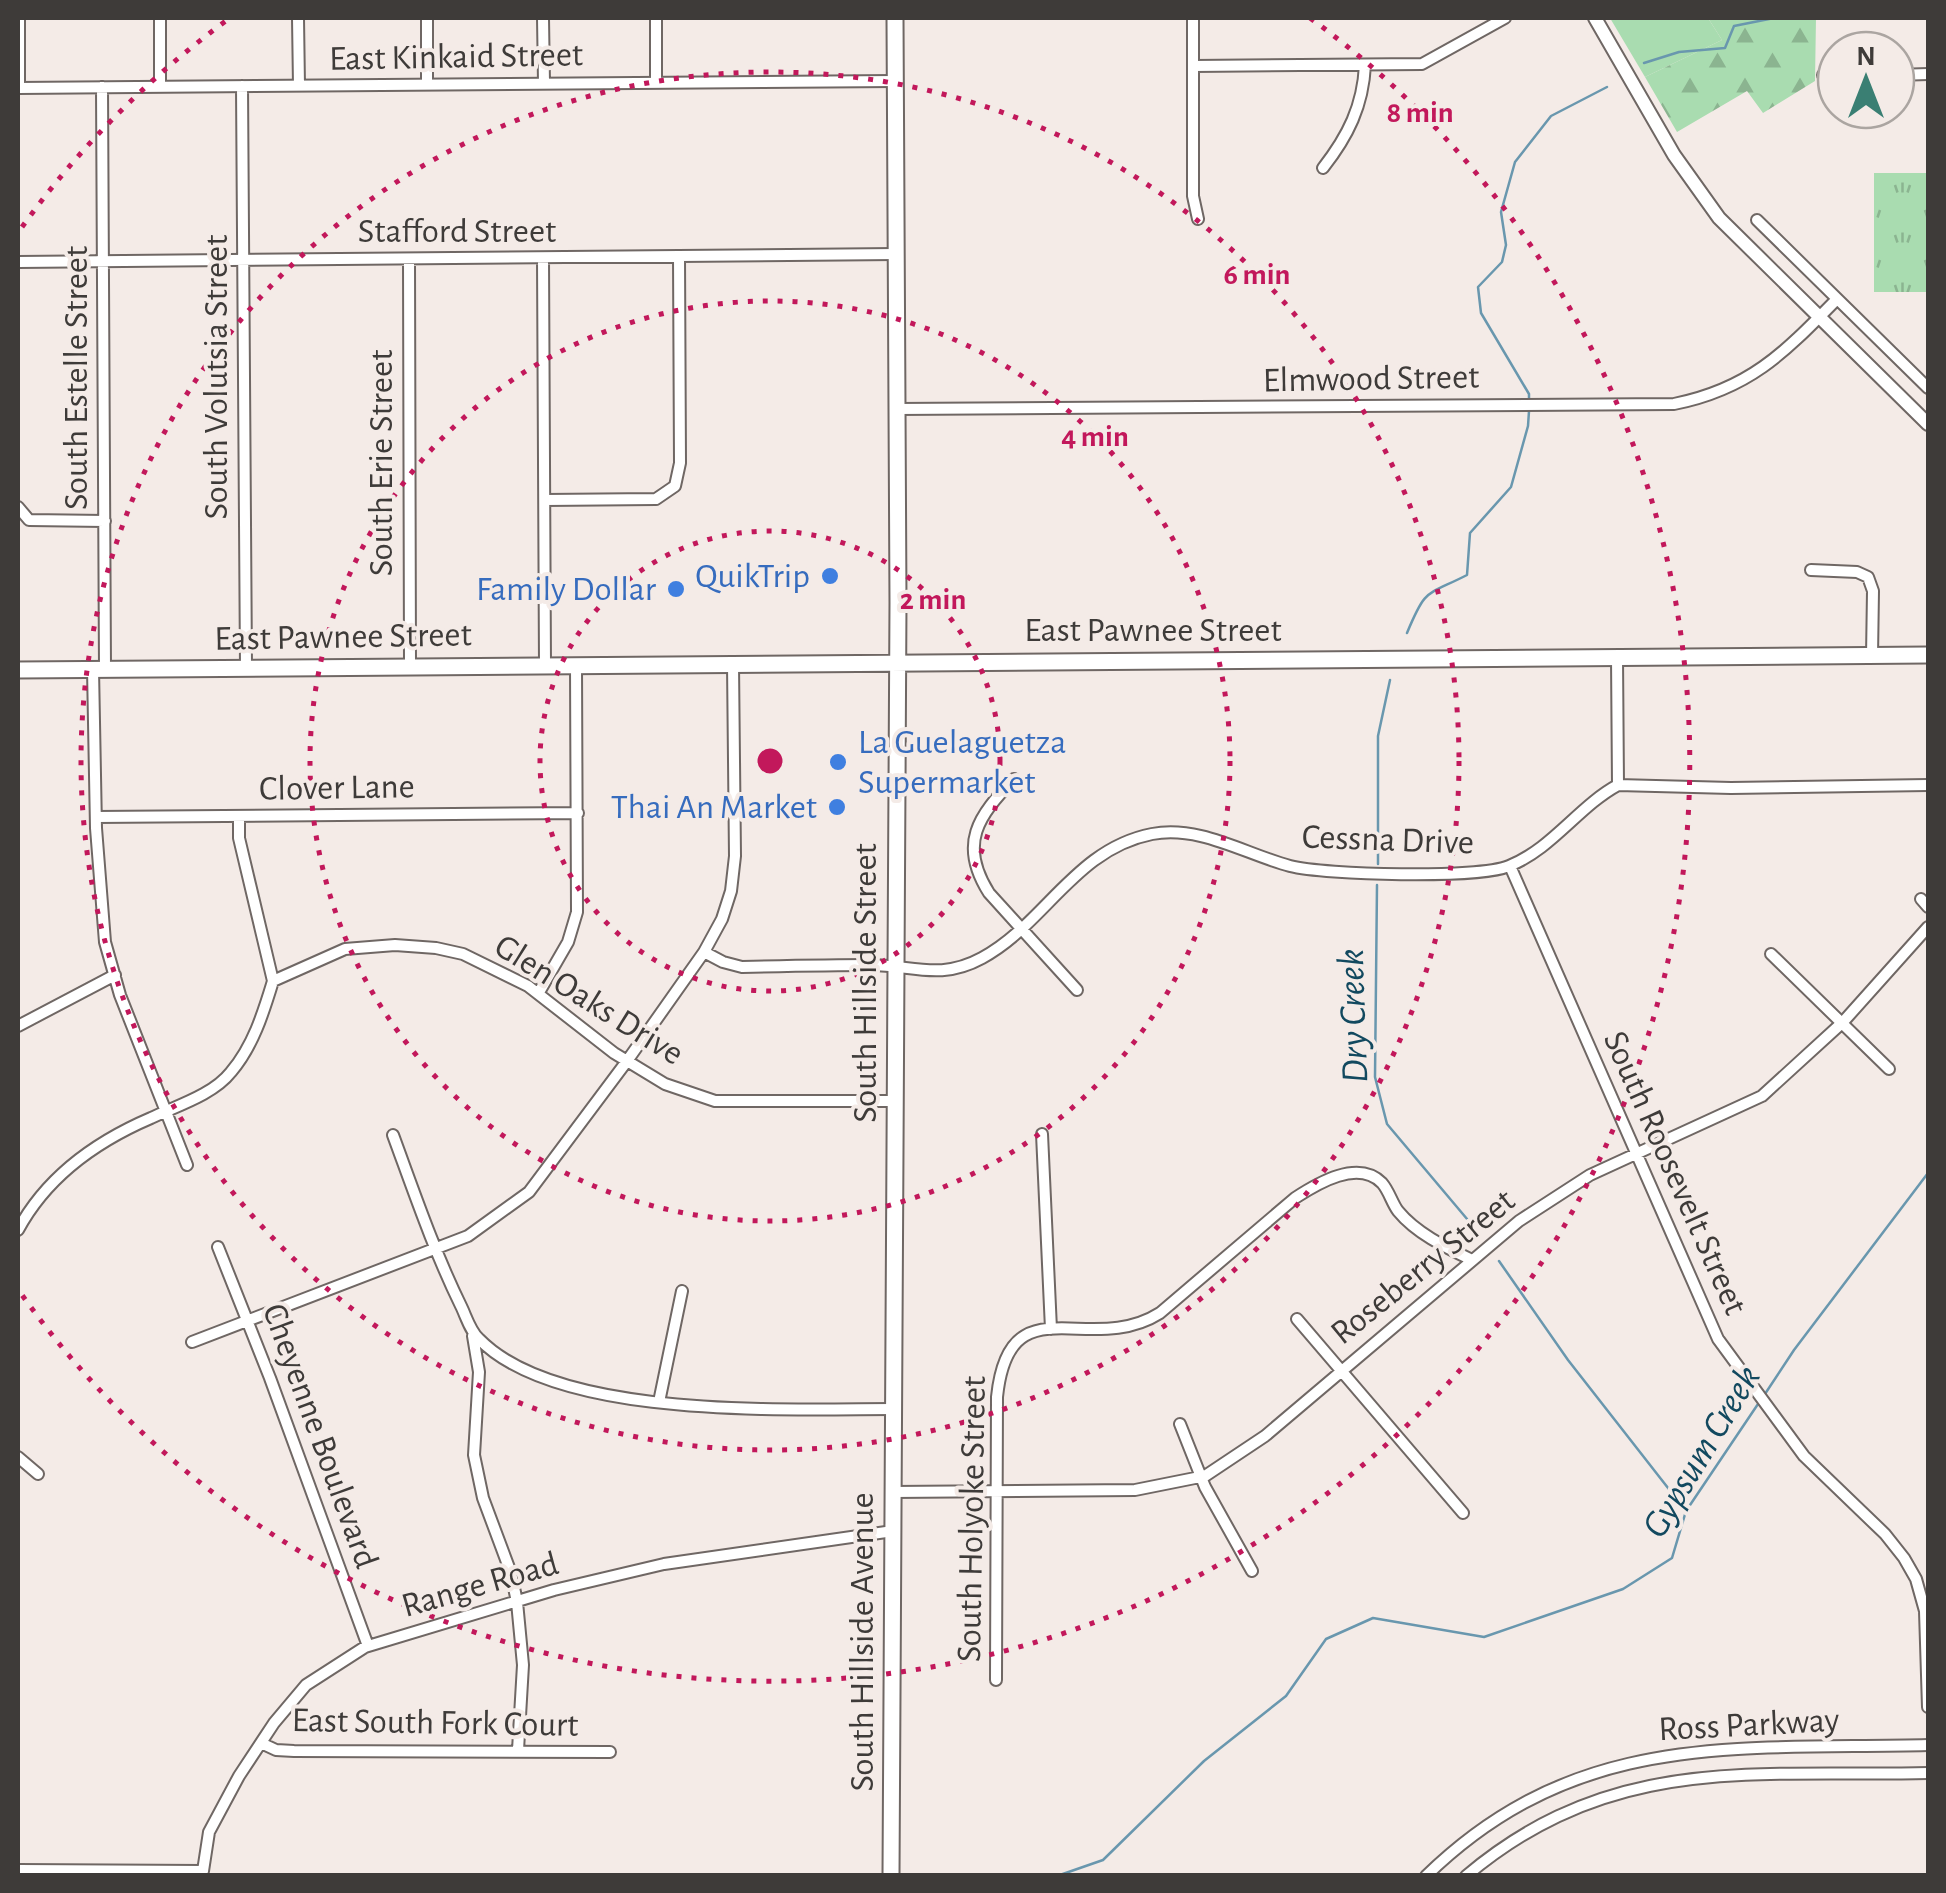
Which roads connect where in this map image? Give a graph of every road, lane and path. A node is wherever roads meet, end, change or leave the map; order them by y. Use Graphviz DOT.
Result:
graph roads {
  1 [pos="19,18"];
  2 [pos="160,18"];
  3 [pos="298,18"];
  4 [pos="426,18"];
  5 [pos="544,18"];
  6 [pos="656,18"];
  7 [pos="895,18"];
  8 [pos="1193,18"];
  9 [pos="1505,18"];
  10 [pos="1595,18"];
  11 [pos="1194,66"];
  12 [pos="1365,66"];
  13 [pos="895,81"];
  14 [pos="656,82"];
  15 [pos="544,83"];
  16 [pos="427,84"];
  17 [pos="242,86"];
  18 [pos="299,86"];
  19 [pos="102,87"];
  20 [pos="160,87"];
  21 [pos="18,88"];
  22 [pos="1323,168"];
  23 [pos="1198,219"];
  24 [pos="1757,220"];
  25 [pos="896,254"];
  26 [pos="679,256"];
  27 [pos="543,258"];
  28 [pos="408,259"];
  29 [pos="243,260"];
  30 [pos="103,261"];
  31 [pos="18,262"];
  32 [pos="1837,299"];
  33 [pos="1819,318"];
  34 [pos="1928,388"];
  35 [pos="896,409"];
  36 [pos="1928,424"];
  37 [pos="545,500"];
  38 [pos="18,507"];
  39 [pos="104,521"];
  40 [pos="1811,570"];
  41 [pos="1928,655"];
  42 [pos="1872,656"];
  43 [pos="1617,657"];
  44 [pos="896,662"];
  45 [pos="733,664"];
  46 [pos="545,665"];
  47 [pos="576,665"];
  48 [pos="410,666"];
  49 [pos="246,668"];
  50 [pos="99,669"];
  51 [pos="18,670"];
  52 [pos="1014,779"];
  53 [pos="1618,785"];
  54 [pos="1928,785"];
  55 [pos="578,814"];
  56 [pos="239,816"];
  57 [pos="96,817"];
  58 [pos="1510,866"];
  59 [pos="1020,927"];
  60 [pos="1928,927"];
  61 [pos="704,952"];
  62 [pos="1771,954"];
  63 [pos="895,968"];
  64 [pos="115,975"];
  65 [pos="273,982"];
  66 [pos="1077,990"];
  67 [pos="538,994"];
  68 [pos="1843,1022"];
  69 [pos="18,1026"];
  70 [pos="628,1061"];
  71 [pos="1889,1069"];
  72 [pos="896,1101"];
  73 [pos="168,1111"];
  74 [pos="393,1134"];
  75 [pos="1042,1134"];
  76 [pos="1638,1155"];
  77 [pos="188,1166"];
  78 [pos="18,1230"];
  79 [pos="218,1247"];
  80 [pos="436,1248"];
  81 [pos="1470,1259"];
  82 [pos="682,1291"];
  83 [pos="1297,1318"];
  84 [pos="248,1320"];
  85 [pos="1051,1329"];
  86 [pos="472,1330"];
  87 [pos="192,1342"];
  88 [pos="1342,1370"];
  89 [pos="659,1402"];
  90 [pos="894,1409"];
  91 [pos="1180,1424"];
  92 [pos="18,1457"];
  93 [pos="38,1474"];
  94 [pos="1201,1477"];
  95 [pos="893,1492"];
  96 [pos="996,1492"];
  97 [pos="1463,1513"];
  98 [pos="893,1532"];
  99 [pos="1252,1572"];
  100 [pos="517,1602"];
  101 [pos="368,1646"];
  102 [pos="996,1680"];
  103 [pos="1928,1707"];
  104 [pos="261,1743"];
  105 [pos="1928,1746"];
  106 [pos="518,1750"];
  107 [pos="610,1752"];
  108 [pos="1928,1772"];
  109 [pos="18,1870"];
  110 [pos="1432,1874"];
  111 [pos="891,1876"];
  112 [pos="1466,1876"];
  1 -- 21 [label="street"];
  2 -- 20 [label="street"];
  3 -- 18 [label="street"];
  4 -- 16 [label="street"];
  5 -- 15 [label="street"];
  6 -- 14 [label="street"];
  7 -- 13 [label="main road, South Hillside Street"];
  8 -- 11 [label="street"];
  9 -- 12 [label="street"];
  10 -- 33 [label="street"];
  11 -- 12 [label="street"];
  11 -- 23 [label="street"];
  12 -- 22 [label="street"];
  13 -- 14 [label="street, East Kinkaid Street"];
  13 -- 25 [label="main road, South Hillside Street"];
  14 -- 15 [label="street, East Kinkaid Street"];
  15 -- 16 [label="street, East Kinkaid Street"];
  16 -- 18 [label="street, East Kinkaid Street"];
  17 -- 18 [label="street, East Kinkaid Street"];
  17 -- 20 [label="street, East Kinkaid Street"];
  17 -- 29 [label="street, South Volutsia Street"];
  19 -- 20 [label="street, East Kinkaid Street"];
  19 -- 21 [label="street, East Kinkaid Street"];
  19 -- 30 [label="street, South Estelle Street"];
  24 -- 32 [label="street"];
  25 -- 26 [label="street, Stafford Street"];
  25 -- 35 [label="main road, South Hillside Street"];
  26 -- 27 [label="street, Stafford Street"];
  26 -- 37 [label="street"];
  27 -- 28 [label="street, Stafford Street"];
  27 -- 37 [label="street"];
  28 -- 29 [label="street, Stafford Street"];
  28 -- 48 [label="street, South Erie Street"];
  29 -- 30 [label="street, Stafford Street"];
  29 -- 49 [label="street, South Volutsia Street"];
  30 -- 31 [label="street, Stafford Street"];
  30 -- 39 [label="street, South Estelle Street"];
  32 -- 33 [label="street, Elmwood Street"];
  32 -- 34 [label="street"];
  33 -- 35 [label="street, Elmwood Street"];
  33 -- 36 [label="street"];
  35 -- 44 [label="main road, South Hillside Street"];
  37 -- 46 [label="street"];
  38 -- 39 [label="street"];
  39 -- 50 [label="street, South Estelle Street"];
  40 -- 42 [label="street"];
  41 -- 42 [label="main road, East Pawnee Street"];
  42 -- 43 [label="main road, East Pawnee Street"];
  43 -- 44 [label="main road, East Pawnee Street"];
  43 -- 53 [label="street"];
  44 -- 45 [label="main road, East Pawnee Street"];
  44 -- 63 [label="main road, South Hillside Street"];
  45 -- 47 [label="main road, East Pawnee Street"];
  45 -- 61 [label="street"];
  46 -- 47 [label="main road, East Pawnee Street"];
  46 -- 48 [label="main road, East Pawnee Street"];
  47 -- 55 [label="street"];
  48 -- 49 [label="main road, East Pawnee Street"];
  49 -- 50 [label="main road, East Pawnee Street"];
  50 -- 51 [label="main road, East Pawnee Street"];
  50 -- 57 [label="street"];
  52 -- 59 [label="street"];
  53 -- 54 [label="street"];
  53 -- 58 [label="street"];
  55 -- 56 [label="street, Clover Lane"];
  55 -- 67 [label="street"];
  56 -- 57 [label="street, Clover Lane"];
  56 -- 65 [label="street"];
  57 -- 64 [label="street"];
  58 -- 59 [label="street, Cessna Drive"];
  58 -- 76 [label="street, South Roosevelt Street"];
  59 -- 63 [label="street, Cessna Drive"];
  59 -- 66 [label="street"];
  60 -- 68 [label="street, Roseberry Street"];
  61 -- 63 [label="street, Cessna Drive"];
  61 -- 70 [label="street"];
  62 -- 68 [label="street"];
  63 -- 72 [label="main road, South Hillside Street"];
  64 -- 69 [label="street"];
  64 -- 73 [label="street"];
  65 -- 67 [label="street, Glen Oaks Drive"];
  65 -- 73 [label="street"];
  67 -- 70 [label="street, Glen Oaks Drive"];
  68 -- 71 [label="street"];
  68 -- 76 [label="street, Roseberry Street"];
  70 -- 72 [label="street, Glen Oaks Drive"];
  70 -- 80 [label="street"];
  72 -- 90 [label="main road, South Hillside Street"];
  73 -- 77 [label="street"];
  73 -- 78 [label="street"];
  74 -- 80 [label="street"];
  75 -- 85 [label="street"];
  76 -- 81 [label="street, Roseberry Street"];
  76 -- 103 [label="street, South Roosevelt Street"];
  79 -- 84 [label="street, Cheyenne Boulevard"];
  80 -- 84 [label="street"];
  80 -- 86 [label="street"];
  81 -- 85 [label="street"];
  81 -- 88 [label="street, Roseberry Street"];
  82 -- 89 [label="street"];
  83 -- 88 [label="street"];
  84 -- 87 [label="street"];
  84 -- 101 [label="street, Cheyenne Boulevard"];
  85 -- 96 [label="street, South Holyoke Street"];
  86 -- 89 [label="street"];
  86 -- 100 [label="street"];
  88 -- 94 [label="street, Roseberry Street"];
  88 -- 97 [label="street"];
  89 -- 90 [label="street"];
  90 -- 95 [label="main road, South Hillside Avenue"];
  91 -- 94 [label="street"];
  92 -- 93 [label="street"];
  94 -- 96 [label="street, Roseberry Street"];
  94 -- 99 [label="street"];
  95 -- 96 [label="street, Roseberry Street"];
  95 -- 98 [label="main road, South Hillside Avenue"];
  96 -- 102 [label="street, South Holyoke Street"];
  98 -- 100 [label="street, Range Road"];
  98 -- 111 [label="main road, South Hillside Avenue"];
  100 -- 101 [label="street, Range Road"];
  100 -- 106 [label="street"];
  101 -- 104 [label="street, Range Road"];
  104 -- 106 [label="street, East South Fork Court"];
  104 -- 109 [label="street, Range Road"];
  105 -- 110 [label="street, Ross Parkway"];
  106 -- 107 [label="street, East South Fork Court"];
  108 -- 112 [label="street, Ross Parkway"];
}
